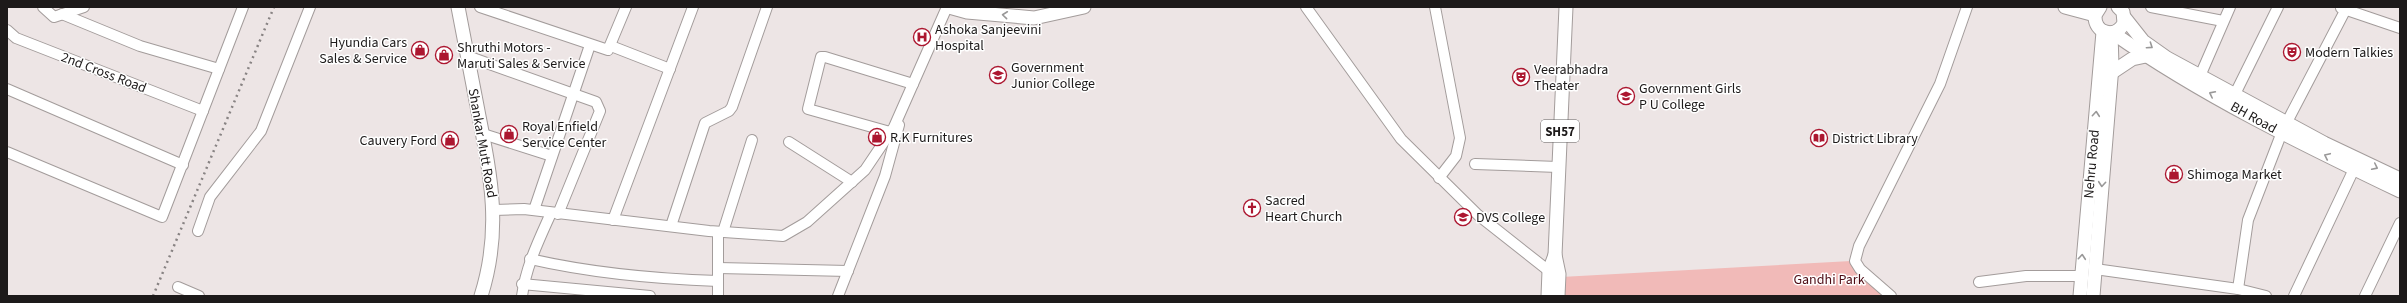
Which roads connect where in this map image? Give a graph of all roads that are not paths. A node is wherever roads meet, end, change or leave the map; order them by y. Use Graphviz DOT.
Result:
graph roads {
  1 [pos="43,7"];
  2 [pos="84,7"];
  3 [pos="243,7"];
  4 [pos="310,7"];
  5 [pos="458,7"];
  6 [pos="480,7"];
  7 [pos="626,7"];
  8 [pos="693,7"];
  9 [pos="767,7"];
  10 [pos="948,7"];
  11 [pos="1084,7"];
  12 [pos="1306,7"];
  13 [pos="1435,7"];
  14 [pos="1566,7"];
  15 [pos="1967,7"];
  16 [pos="2065,7"];
  17 [pos="2151,7"];
  18 [pos="2230,7"];
  19 [pos="2278,7"];
  20 [pos="2344,8"];
  21 [pos="2097,11"];
  22 [pos="2123,11"];
  23 [pos="62,14"];
  24 [pos="2223,21"];
  25 [pos="2400,28"];
  26 [pos="7,30"];
  27 [pos="2109,33"];
  28 [pos="590,45"];
  29 [pos="611,46"];
  30 [pos="467,56"];
  31 [pos="2146,56"];
  32 [pos="219,69"];
  33 [pos="670,69"];
  34 [pos="2111,72"];
  35 [pos="2200,76"];
  36 [pos="913,84"];
  37 [pos="7,89"];
  38 [pos="2235,94"];
  39 [pos="573,95"];
  40 [pos="906,100"];
  41 [pos="203,111"];
  42 [pos="2284,127"];
  43 [pos="890,132"];
  44 [pos="483,134"];
  45 [pos="752,140"];
  46 [pos="789,142"];
  47 [pos="7,152"];
  48 [pos="552,156"];
  49 [pos="1475,164"];
  50 [pos="183,165"];
  51 [pos="1558,167"];
  52 [pos="2354,169"];
  53 [pos="1439,178"];
  54 [pos="2400,179"];
  55 [pos="852,182"];
  56 [pos="2400,191"];
  57 [pos="494,210"];
  58 [pos="534,210"];
  59 [pos="555,213"];
  60 [pos="613,220"];
  61 [pos="2400,223"];
  62 [pos="671,226"];
  63 [pos="198,231"];
  64 [pos="720,232"];
  65 [pos="530,259"];
  66 [pos="718,268"];
  67 [pos="2095,268"];
  68 [pos="848,271"];
  69 [pos="1554,272"];
  70 [pos="2081,276"];
  71 [pos="487,280"];
  72 [pos="718,281"];
  73 [pos="1980,282"];
  74 [pos="522,284"];
  75 [pos="178,287"];
  76 [pos="2238,289"];
  77 [pos="199,296"];
  78 [pos="481,296"];
  79 [pos="489,296"];
  80 [pos="522,296"];
  81 [pos="650,296"];
  82 [pos="718,296"];
  83 [pos="838,296"];
  84 [pos="1548,296"];
  85 [pos="1558,296"];
  86 [pos="1891,296"];
  87 [pos="2080,296"];
  88 [pos="2094,296"];
  89 [pos="2266,296"];
  90 [pos="2294,296"];
  91 [pos="2365,296"];
  1 -- 23 [label="street"];
  2 -- 23 [label="street"];
  3 -- 32 [label="street"];
  4 -- 63 [label="street"];
  5 -- 30 [label="main road, Shankar Mutt Road"];
  6 -- 28 [label="street"];
  7 -- 29 [label="street"];
  8 -- 33 [label="street"];
  9 -- 62 [label="street"];
  11 -- 10 [label="main road, one-way"];
  10 -- 36 [label="street"];
  12 -- 53 [label="street"];
  13 -- 53 [label="street"];
  14 -- 51 [label="main road, SH57"];
  15 -- 86 [label="street"];
  16 -- 21 [label="main road"];
  17 -- 24 [label="street"];
  18 -- 24 [label="street"];
  19 -- 38 [label="street"];
  20 -- 25 [label="street"];
  20 -- 42 [label="street"];
  21 -- 27 [label="main road"];
  22 -- 27 [label="main road"];
  22 -- 35 [label="main road, BH Road, one-way"];
  23 -- 32 [label="street"];
  24 -- 35 [label="street"];
  26 -- 41 [label="street, 2nd Cross Road"];
  27 -- 31 [label="main road, BH Road"];
  27 -- 34 [label="main road, Nehru Road"];
  70 -- 27 [label="main road, Nehru Road, one-way"];
  28 -- 29 [label="street"];
  28 -- 39 [label="street"];
  29 -- 33 [label="street"];
  30 -- 39 [label="street"];
  30 -- 44 [label="main road, Shankar Mutt Road"];
  31 -- 34 [label="main road"];
  42 -- 31 [label="main road, BH Road, one-way"];
  32 -- 41 [label="street"];
  33 -- 60 [label="street"];
  34 -- 67 [label="main road, Nehru Road, one-way"];
  35 -- 38 [label="main road, BH Road"];
  36 -- 40 [label="street"];
  36 -- 43 [label="street"];
  37 -- 50 [label="street"];
  38 -- 42 [label="main road, BH Road"];
  39 -- 48 [label="street"];
  39 -- 59 [label="street"];
  40 -- 43 [label="street"];
  40 -- 68 [label="street"];
  41 -- 50 [label="street"];
  52 -- 42 [label="main road, BH Road, one-way"];
  42 -- 54 [label="main road, BH Road, one-way"];
  42 -- 76 [label="street"];
  43 -- 55 [label="street"];
  44 -- 48 [label="street"];
  44 -- 57 [label="main road, Shankar Mutt Road"];
  45 -- 64 [label="street"];
  46 -- 55 [label="street"];
  47 -- 50 [label="street"];
  48 -- 58 [label="street"];
  49 -- 51 [label="street"];
  51 -- 69 [label="main road, SH57"];
  52 -- 56 [label="main road, BH Road"];
  52 -- 90 [label="street"];
  53 -- 69 [label="street"];
  55 -- 64 [label="street"];
  57 -- 58 [label="street"];
  57 -- 71 [label="main road, Shankar Mutt Road"];
  58 -- 59 [label="street"];
  59 -- 60 [label="street"];
  59 -- 65 [label="street"];
  60 -- 62 [label="street"];
  61 -- 91 [label="street"];
  62 -- 64 [label="street"];
  64 -- 66 [label="street"];
  65 -- 72 [label="street"];
  65 -- 74 [label="street"];
  66 -- 68 [label="street"];
  66 -- 72 [label="street"];
  67 -- 76 [label="street"];
  67 -- 88 [label="main road, Nehru Road"];
  68 -- 83 [label="street"];
  69 -- 84 [label="main road, SH57"];
  69 -- 85 [label="main road, SH57"];
  70 -- 73 [label="street"];
  70 -- 87 [label="main road, Nehru Road"];
  71 -- 78 [label="main road, Shankar Mutt Road"];
  71 -- 79 [label="main road, Shankar Mutt Road"];
  72 -- 82 [label="street"];
  74 -- 80 [label="street"];
  74 -- 81 [label="street"];
  75 -- 77 [label="street"];
  76 -- 89 [label="street"];
}
